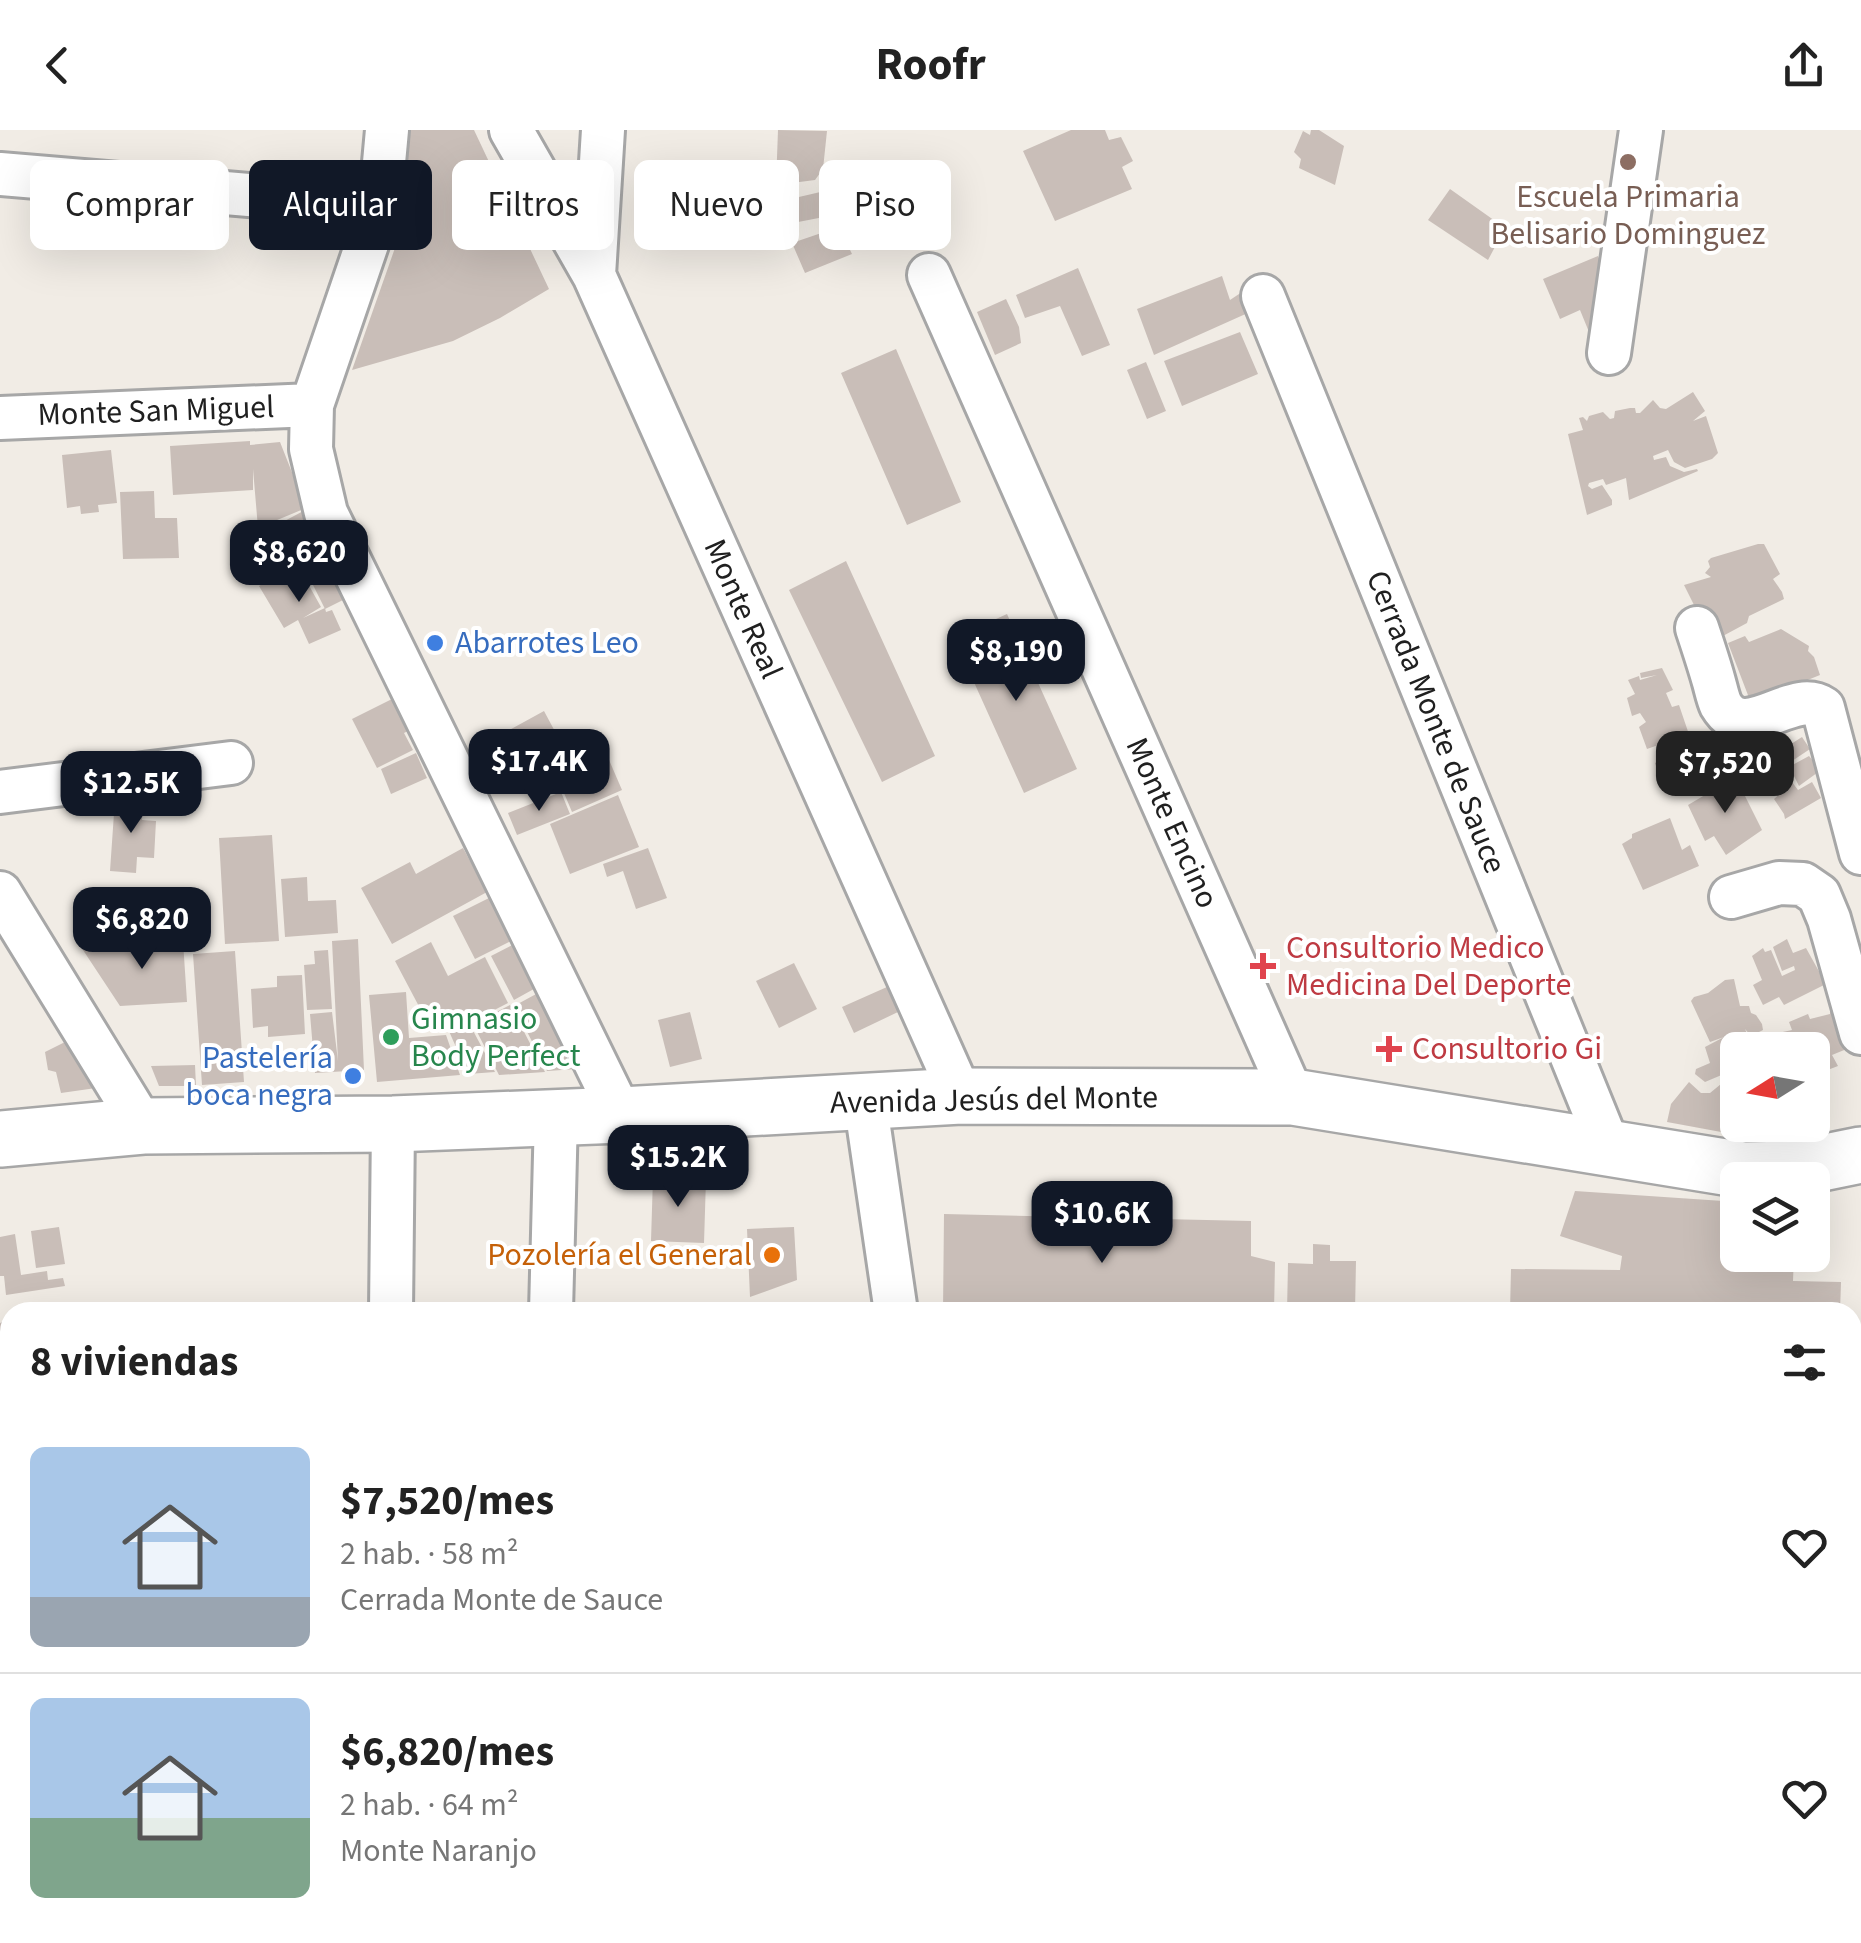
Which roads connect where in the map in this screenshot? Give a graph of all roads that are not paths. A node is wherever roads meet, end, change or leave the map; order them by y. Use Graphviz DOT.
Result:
graph roads {
  1 [pos="387,130"];
  2 [pos="510,130"];
  3 [pos="603,130"];
  4 [pos="1641,130"];
  5 [pos="384,160"];
  6 [pos="0,174"];
  7 [pos="249,195"];
  8 [pos="365,250"];
  9 [pos="594,275"];
  10 [pos="929,275"];
  11 [pos="1262,296"];
  12 [pos="1609,353"];
  13 [pos="312,405"];
  14 [pos="0,418"];
  15 [pos="1697,628"];
  16 [pos="230,764"];
  17 [pos="0,792"];
  18 [pos="1861,853"];
  19 [pos="0,894"];
  20 [pos="1731,896"];
  21 [pos="1861,1033"];
  22 [pos="961,1096"];
  23 [pos="1293,1097"];
  24 [pos="865,1100"];
  25 [pos="621,1115"];
  26 [pos="556,1116"];
  27 [pos="393,1124"];
  28 [pos="143,1126"];
  29 [pos="0,1139"];
  30 [pos="1609,1148"];
  31 [pos="1861,1154"];
  32 [pos="390,1302"];
  33 [pos="550,1302"];
  34 [pos="895,1302"];
  1 -- 5 [label="street"];
  2 -- 9 [label="street, Monte Real"];
  3 -- 9 [label="street"];
  4 -- 12 [label="street"];
  6 -- 7 [label="street"];
  8 -- 13 [label="street"];
  9 -- 22 [label="street, Monte Real"];
  10 -- 23 [label="street, Monte Encino"];
  11 -- 30 [label="street, Cerrada Monte de Sauce"];
  13 -- 14 [label="street, Monte San Miguel"];
  13 -- 25 [label="street"];
  15 -- 18 [label="street"];
  16 -- 17 [label="street"];
  19 -- 28 [label="street"];
  20 -- 21 [label="street"];
  22 -- 23 [label="street, Avenida Jesús del Monte"];
  22 -- 24 [label="street, Avenida Jesús del Monte"];
  23 -- 30 [label="street, Avenida Jesús del Monte"];
  24 -- 25 [label="street, Avenida Jesús del Monte"];
  24 -- 34 [label="street"];
  25 -- 26 [label="street, Avenida Jesús del Monte"];
  26 -- 27 [label="street, Avenida Jesús del Monte"];
  26 -- 33 [label="street"];
  27 -- 28 [label="street, Avenida Jesús del Monte"];
  27 -- 32 [label="street"];
  28 -- 29 [label="street, Avenida Jesús del Monte"];
  30 -- 31 [label="street, Avenida Jesús del Monte"];
}
